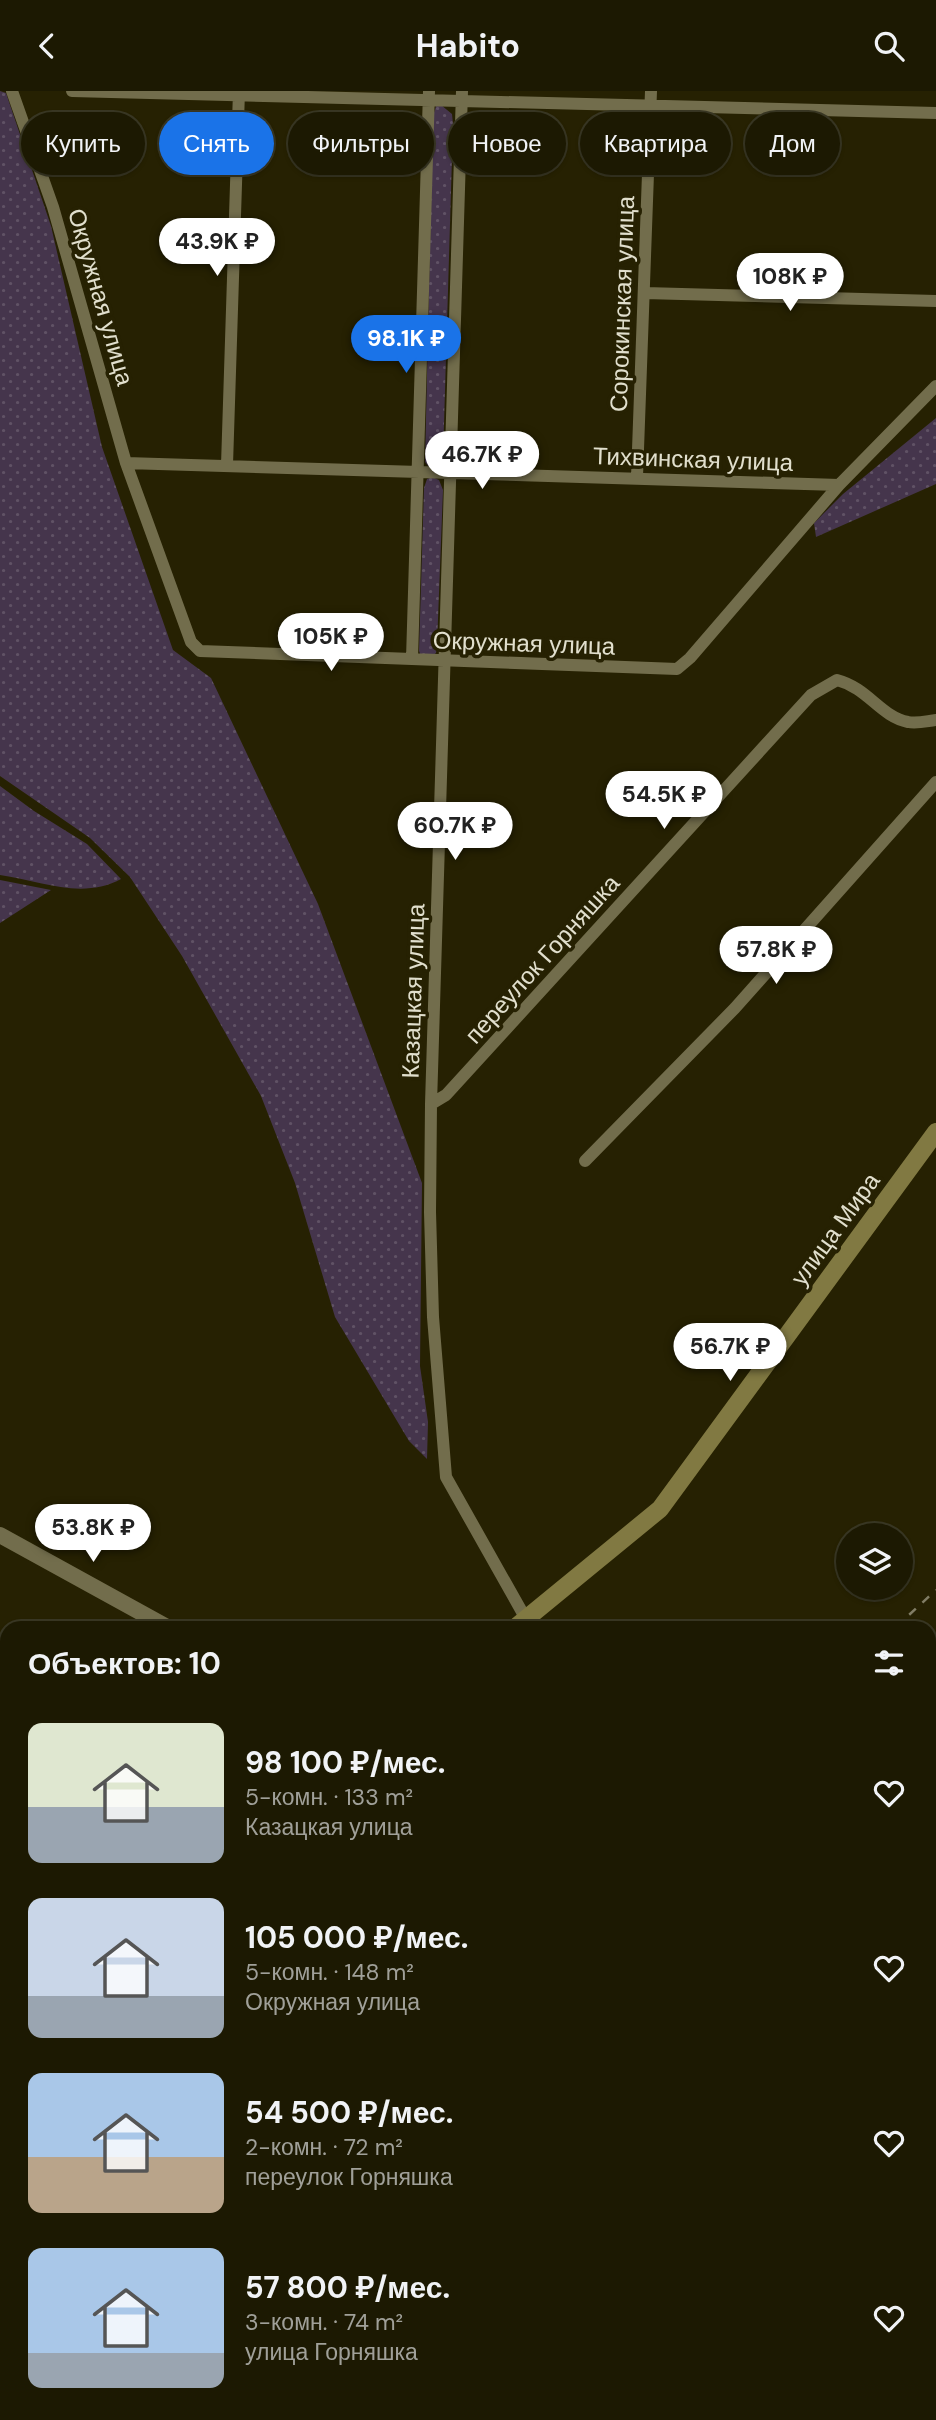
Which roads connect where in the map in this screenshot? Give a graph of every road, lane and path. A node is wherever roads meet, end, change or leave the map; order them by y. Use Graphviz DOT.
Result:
graph roads {
  1 [pos="12,91"];
  2 [pos="72,91"];
  3 [pos="651,91"];
  4 [pos="239,94"];
  5 [pos="429,95"];
  6 [pos="462,96"];
  7 [pos="650,107"];
  8 [pos="936,113"];
  9 [pos="645,293"];
  10 [pos="936,301"];
  11 [pos="936,386"];
  12 [pos="126,463"];
  13 [pos="228,465"];
  14 [pos="420,474"];
  15 [pos="449,474"];
  16 [pos="637,477"];
  17 [pos="839,485"];
  18 [pos="412,659"];
  19 [pos="443,661"];
  20 [pos="936,720"];
  21 [pos="936,782"];
  22 [pos="432,1104"];
  23 [pos="936,1132"];
  24 [pos="585,1161"];
  25 [pos="0,1535"];
  26 [pos="156,1621"];
  27 [pos="520,1621"];
  28 [pos="523,1621"];
  1 -- 12 [label="street, Окружная улица"];
  2 -- 4 [label="street"];
  3 -- 7 [label="street, Сорокинская улица"];
  4 -- 5 [label="street"];
  4 -- 13 [label="street"];
  5 -- 6 [label="street"];
  5 -- 14 [label="street"];
  6 -- 7 [label="street"];
  6 -- 15 [label="street, Казацкая улица"];
  7 -- 8 [label="street"];
  7 -- 9 [label="street, Сорокинская улица"];
  9 -- 10 [label="street"];
  9 -- 16 [label="street, Сорокинская улица"];
  11 -- 17 [label="street, Окружная улица"];
  12 -- 13 [label="street, Тихвинская улица"];
  12 -- 18 [label="street, Окружная улица"];
  13 -- 14 [label="street, Тихвинская улица"];
  14 -- 15 [label="street, Тихвинская улица"];
  14 -- 18 [label="street"];
  15 -- 16 [label="street, Тихвинская улица"];
  15 -- 19 [label="street, Казацкая улица"];
  16 -- 17 [label="street, Тихвинская улица"];
  17 -- 19 [label="street, Окружная улица"];
  18 -- 19 [label="street, Окружная улица"];
  19 -- 22 [label="street, Казацкая улица"];
  20 -- 22 [label="street, переулок Горняшка"];
  21 -- 24 [label="street"];
  22 -- 27 [label="street, Казацкая улица"];
  23 -- 28 [label="main road, улица Мира"];
  25 -- 26 [label="street"];
}
